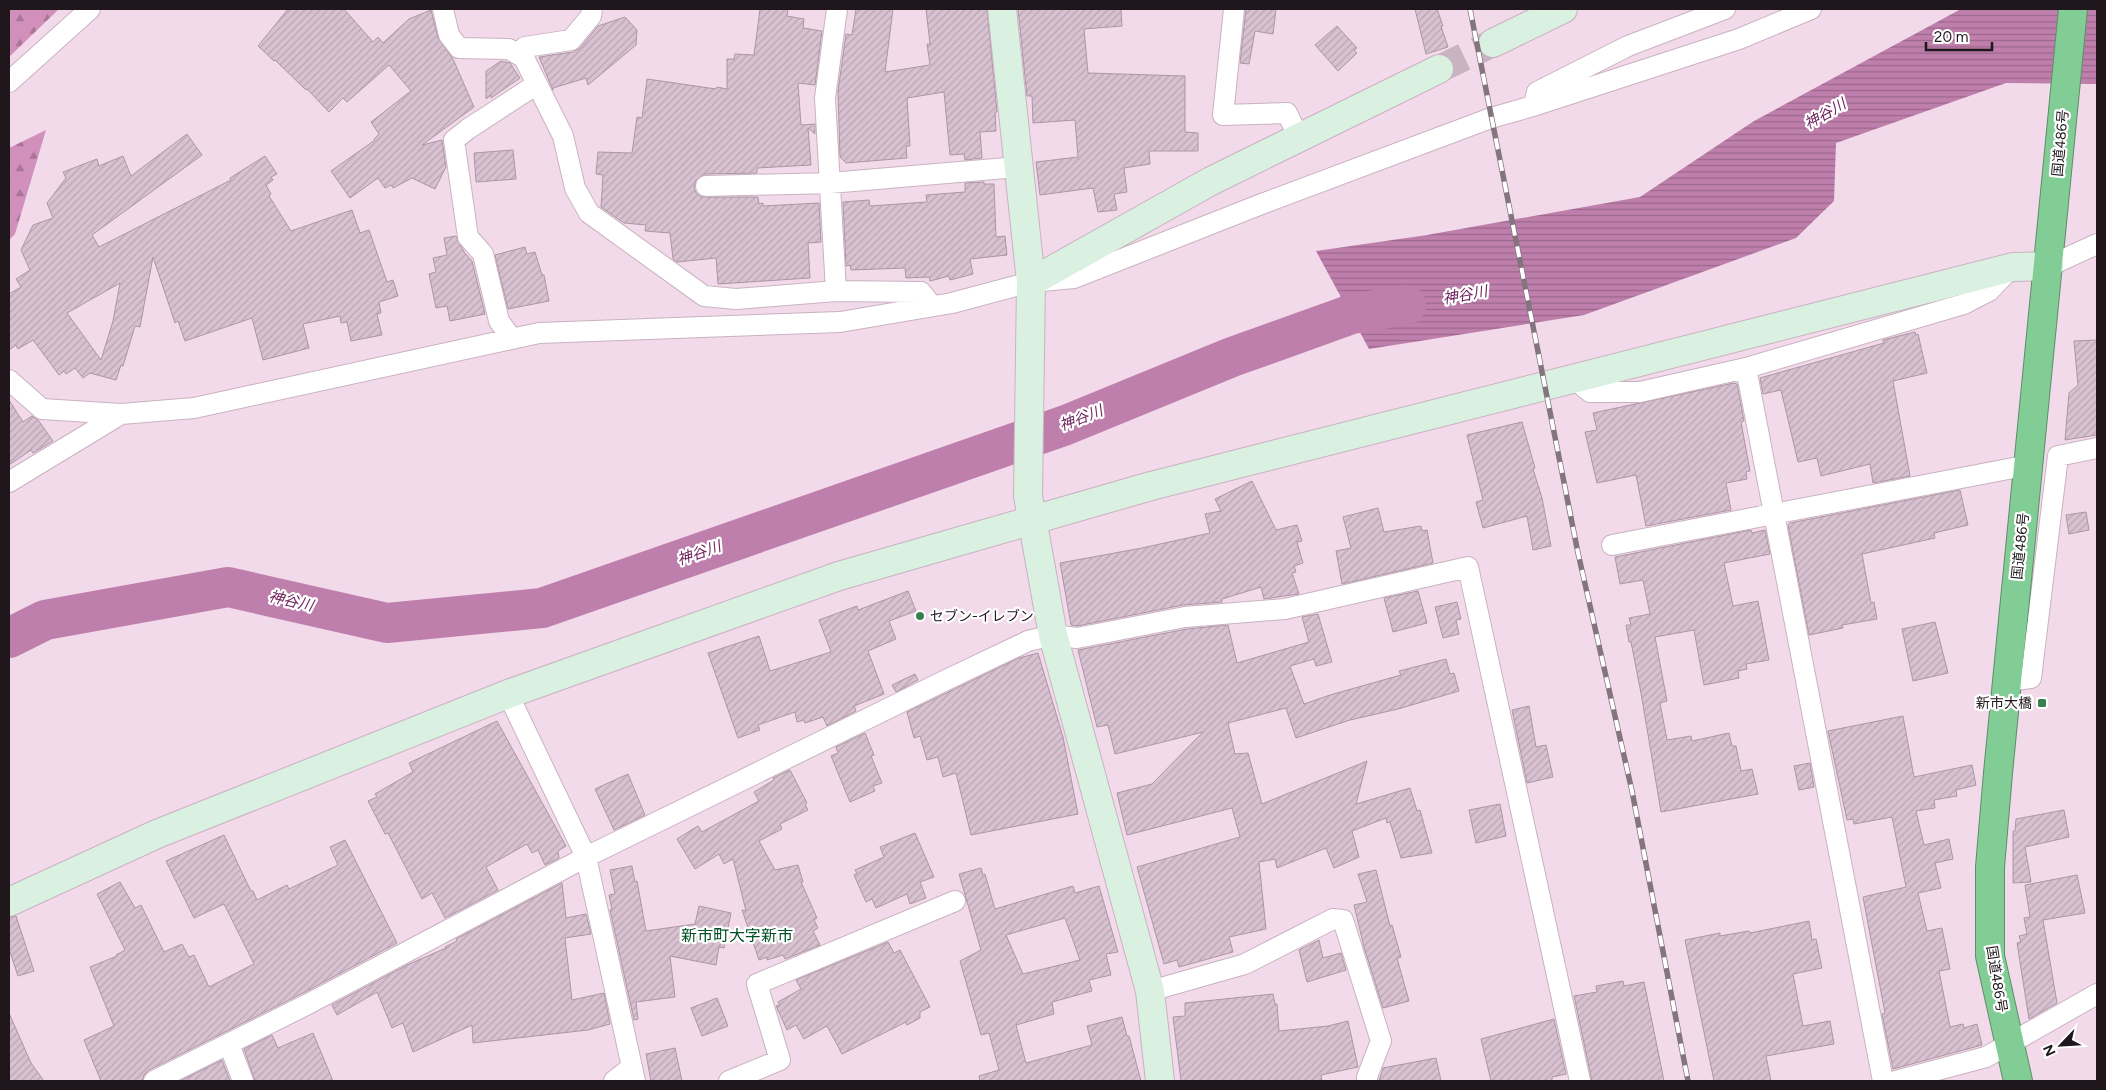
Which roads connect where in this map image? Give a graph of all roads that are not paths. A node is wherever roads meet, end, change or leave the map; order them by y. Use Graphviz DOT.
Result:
graph roads {
  1 [pos="90,9"];
  2 [pos="443,9"];
  3 [pos="592,9"];
  4 [pos="836,9"];
  5 [pos="1002,9"];
  6 [pos="1234,9"];
  7 [pos="1563,9"];
  8 [pos="1725,9"];
  9 [pos="1811,9"];
  10 [pos="2073,9"];
  11 [pos="1493,43"];
  12 [pos="517,54"];
  13 [pos="1439,69"];
  14 [pos="9,82"];
  15 [pos="537,84"];
  16 [pos="1533,106"];
  17 [pos="1299,138"];
  18 [pos="1019,167"];
  19 [pos="830,183"];
  20 [pos="706,186"];
  21 [pos="2097,244"];
  22 [pos="2049,266"];
  23 [pos="2013,267"];
  24 [pos="1031,282"];
  25 [pos="836,291"];
  26 [pos="932,306"];
  27 [pos="512,339"];
  28 [pos="1746,368"];
  29 [pos="1574,379"];
  30 [pos="9,380"];
  31 [pos="121,414"];
  32 [pos="2097,448"];
  33 [pos="2028,465"];
  34 [pos="9,482"];
  35 [pos="1030,508"];
  36 [pos="1774,514"];
  37 [pos="1612,545"];
  38 [pos="1053,635"];
  39 [pos="2007,681"];
  40 [pos="508,694"];
  41 [pos="586,857"];
  42 [pos="955,901"];
  43 [pos="9,902"];
  44 [pos="1150,990"];
  45 [pos="2097,994"];
  46 [pos="229,1044"];
  47 [pos="2009,1044"];
  48 [pos="634,1074"];
  49 [pos="154,1081"];
  50 [pos="242,1081"];
  51 [pos="614,1081"];
  52 [pos="729,1081"];
  53 [pos="1160,1081"];
  54 [pos="1367,1081"];
  55 [pos="1580,1081"];
  56 [pos="1884,1081"];
  57 [pos="1896,1081"];
  58 [pos="2018,1081"];
  1 -- 14 [label="street"];
  2 -- 12 [label="street"];
  3 -- 12 [label="street"];
  4 -- 19 [label="street"];
  5 -- 18 [label="street"];
  6 -- 17 [label="street"];
  7 -- 11 [label="street"];
  8 -- 16 [label="street"];
  9 -- 16 [label="street"];
  10 -- 22 [label="highway, 国道486号"];
  12 -- 15 [label="street"];
  13 -- 17 [label="street"];
  15 -- 25 [label="street"];
  15 -- 27 [label="street"];
  16 -- 24 [label="street"];
  17 -- 24 [label="street"];
  18 -- 19 [label="street"];
  18 -- 24 [label="street"];
  19 -- 20 [label="street"];
  19 -- 25 [label="street"];
  21 -- 22 [label="street"];
  22 -- 23 [label="street"];
  22 -- 33 [label="highway, 国道486号"];
  23 -- 28 [label="street"];
  23 -- 29 [label="street"];
  24 -- 26 [label="street"];
  24 -- 35 [label="street"];
  25 -- 26 [label="street"];
  26 -- 27 [label="street"];
  27 -- 31 [label="street"];
  28 -- 29 [label="street"];
  28 -- 36 [label="street"];
  29 -- 35 [label="street"];
  30 -- 31 [label="street"];
  31 -- 34 [label="street"];
  32 -- 39 [label="street"];
  33 -- 36 [label="street"];
  33 -- 39 [label="highway, 国道486号"];
  35 -- 38 [label="street"];
  35 -- 40 [label="street"];
  36 -- 37 [label="street"];
  36 -- 56 [label="street"];
  38 -- 41 [label="street"];
  38 -- 44 [label="street"];
  38 -- 55 [label="street"];
  39 -- 47 [label="highway, 国道486号"];
  40 -- 41 [label="street"];
  40 -- 43 [label="street"];
  41 -- 46 [label="street"];
  41 -- 48 [label="street"];
  42 -- 52 [label="street"];
  44 -- 53 [label="street"];
  44 -- 54 [label="street"];
  45 -- 47 [label="street"];
  46 -- 49 [label="street"];
  46 -- 50 [label="street"];
  47 -- 57 [label="street"];
  47 -- 58 [label="highway, 国道486号"];
  48 -- 51 [label="street"];
}
